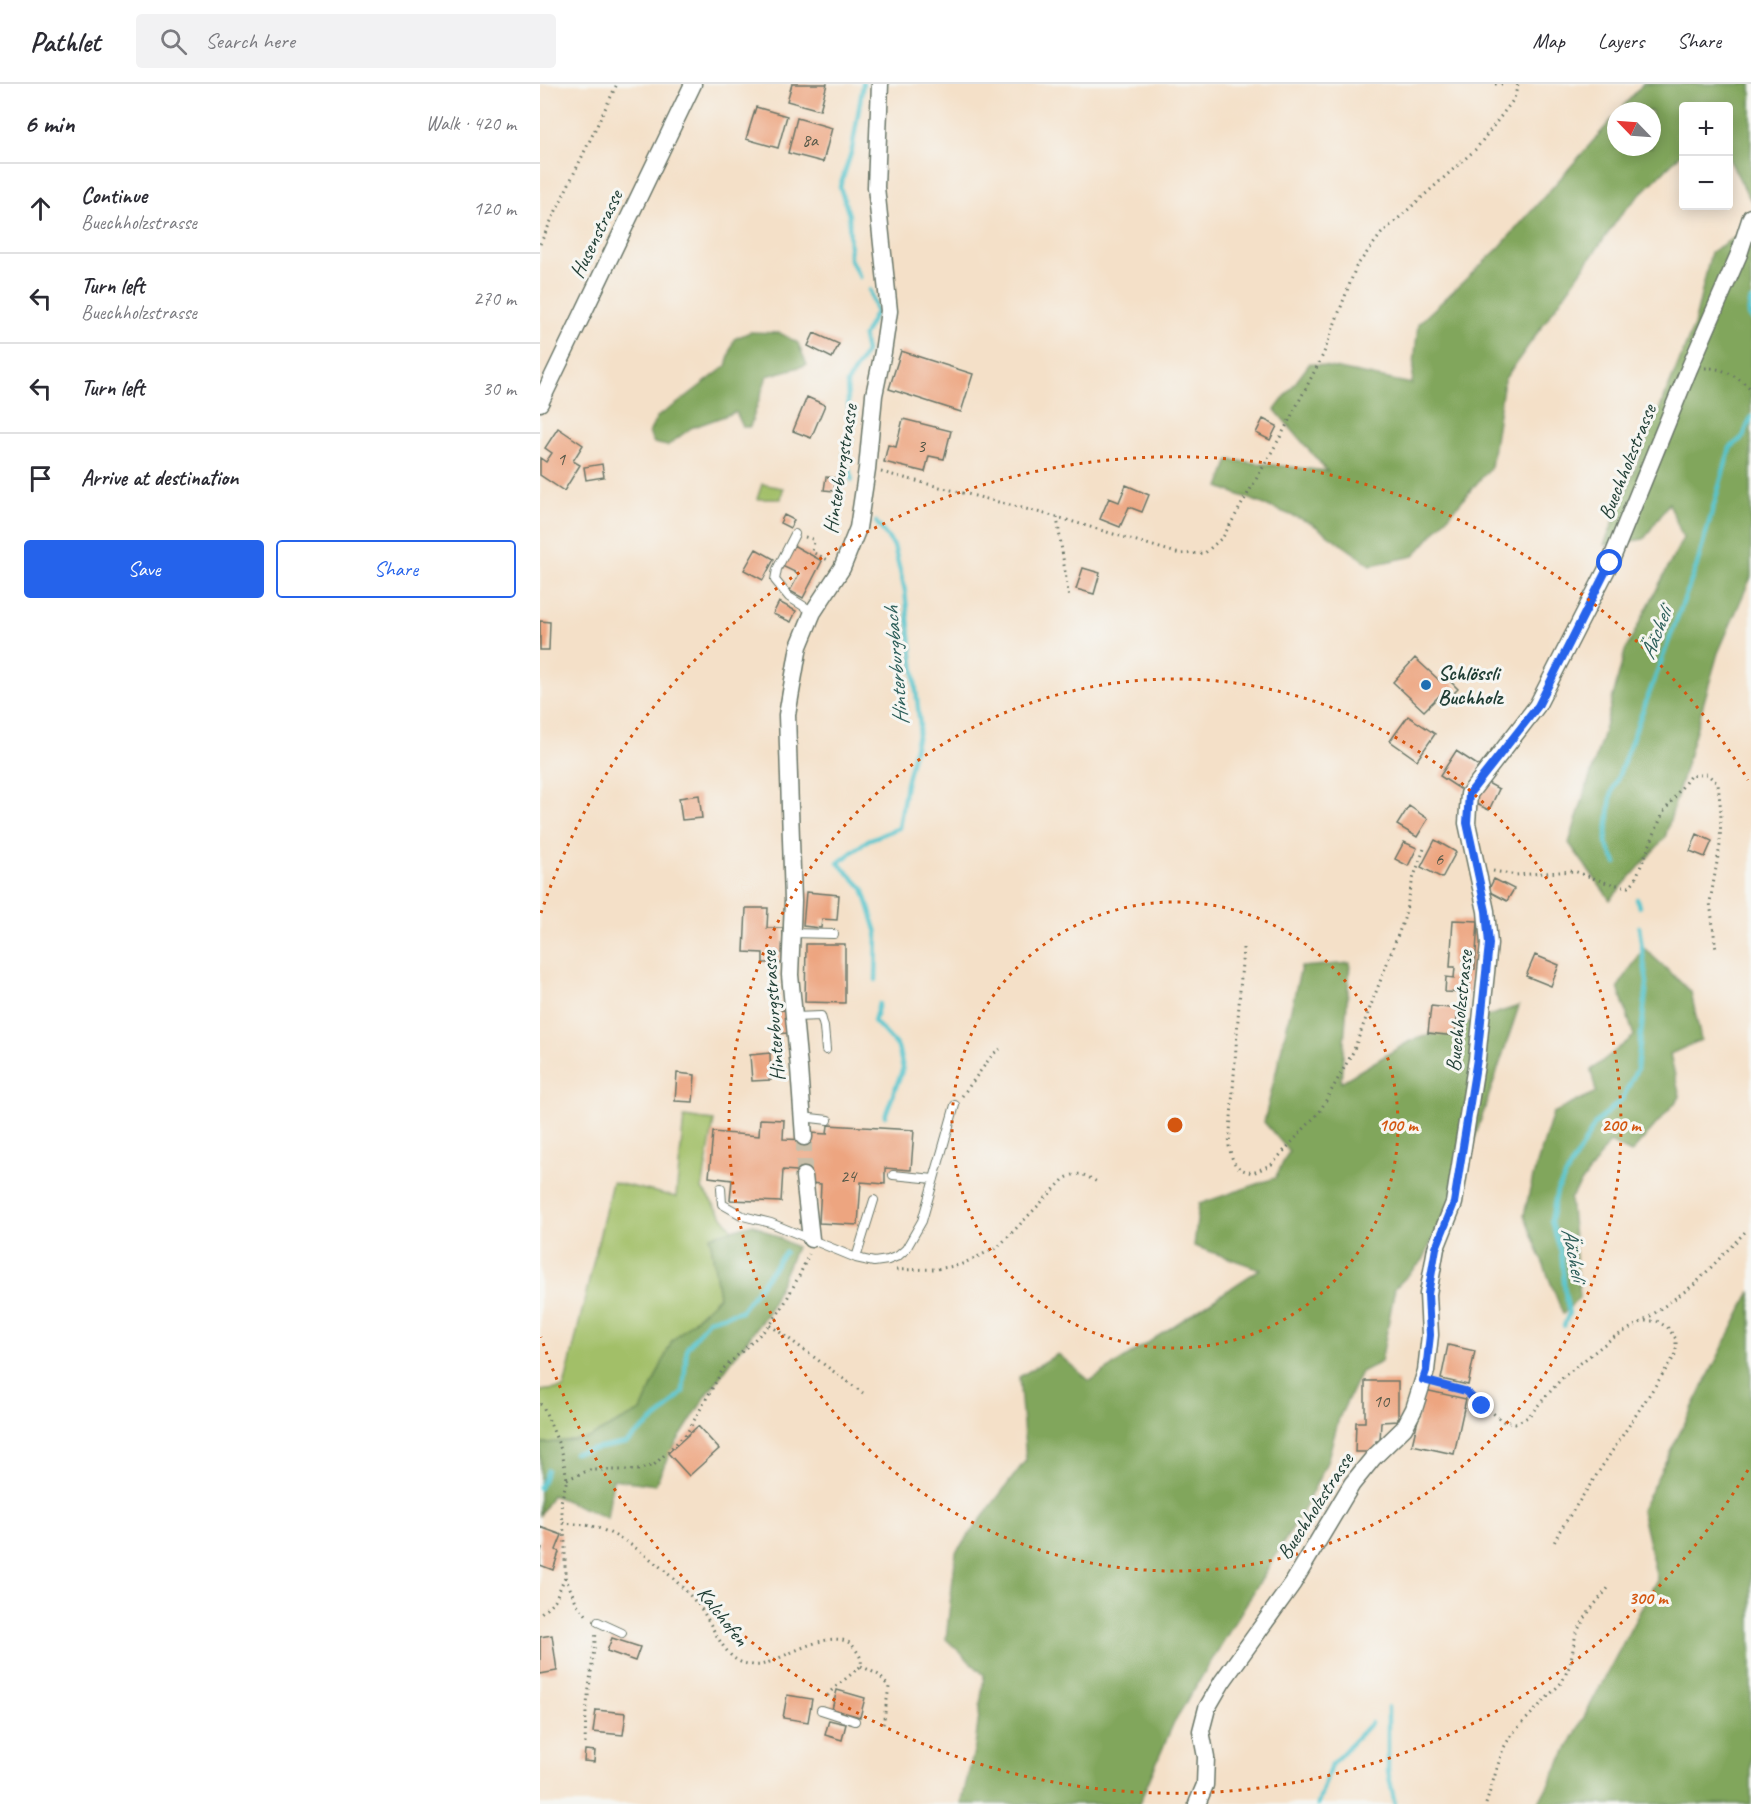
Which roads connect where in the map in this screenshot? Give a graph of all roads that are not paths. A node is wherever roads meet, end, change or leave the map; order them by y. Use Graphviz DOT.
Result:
graph roads {
  1 [pos="693,84"];
  2 [pos="880,84"];
  3 [pos="1751,217"];
  4 [pos="540,403"];
  5 [pos="795,534"];
  6 [pos="813,612"];
  7 [pos="791,933"];
  8 [pos="834,934"];
  9 [pos="794,1017"];
  10 [pos="826,1050"];
  11 [pos="955,1105"];
  12 [pos="802,1117"];
  13 [pos="828,1120"];
  14 [pos="804,1137"];
  15 [pos="892,1175"];
  16 [pos="804,1176"];
  17 [pos="934,1179"];
  18 [pos="721,1188"];
  19 [pos="874,1200"];
  20 [pos="811,1239"];
  21 [pos="856,1258"];
  22 [pos="598,1622"];
  23 [pos="622,1633"];
  24 [pos="822,1710"];
  25 [pos="855,1721"];
  26 [pos="1197,1804"];
  1 -- 4 [label="street, Husenstrasse"];
  2 -- 6 [label="street, Hinterburgstrasse"];
  3 -- 26 [label="street, Buechholzstrasse"];
  5 -- 6 [label="lane"];
  6 -- 7 [label="street, Hinterburgstrasse"];
  7 -- 8 [label="lane"];
  7 -- 9 [label="street, Hinterburgstrasse"];
  9 -- 10 [label="lane"];
  9 -- 12 [label="street, Hinterburgstrasse"];
  11 -- 17 [label="lane"];
  12 -- 13 [label="lane"];
  12 -- 14 [label="street, Hinterburgstrasse"];
  15 -- 17 [label="lane"];
  16 -- 20 [label="street"];
  17 -- 21 [label="lane"];
  18 -- 20 [label="lane"];
  19 -- 21 [label="lane"];
  20 -- 21 [label="lane"];
  22 -- 23 [label="lane"];
  24 -- 25 [label="lane"];
}
